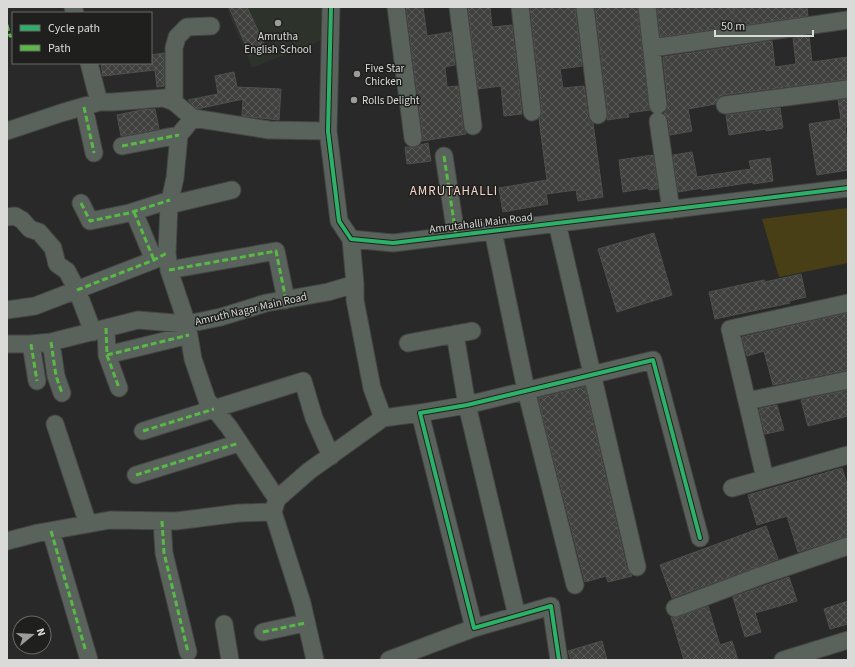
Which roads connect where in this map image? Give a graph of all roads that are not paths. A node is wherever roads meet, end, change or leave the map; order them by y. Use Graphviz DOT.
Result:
graph roads {
  1 [pos="331,7"];
  2 [pos="396,7"];
  3 [pos="458,7"];
  4 [pos="520,7"];
  5 [pos="585,7"];
  6 [pos="647,7"];
  7 [pos="848,20"];
  8 [pos="211,26"];
  9 [pos="652,48"];
  10 [pos="89,64"];
  11 [pos="848,89"];
  12 [pos="174,102"];
  13 [pos="92,104"];
  14 [pos="725,105"];
  15 [pos="532,112"];
  16 [pos="598,115"];
  17 [pos="193,118"];
  18 [pos="473,126"];
  19 [pos="7,131"];
  20 [pos="328,131"];
  21 [pos="179,135"];
  22 [pos="413,138"];
  23 [pos="122,146"];
  24 [pos="94,154"];
  25 [pos="444,156"];
  26 [pos="848,188"];
  27 [pos="232,190"];
  28 [pos="169,202"];
  29 [pos="81,203"];
  30 [pos="671,210"];
  31 [pos="134,212"];
  32 [pos="7,217"];
  33 [pos="557,223"];
  34 [pos="493,231"];
  35 [pos="456,235"];
  36 [pos="351,238"];
  37 [pos="161,256"];
  38 [pos="169,270"];
  39 [pos="355,284"];
  40 [pos="77,290"];
  41 [pos="286,300"];
  42 [pos="848,303"];
  43 [pos="7,310"];
  44 [pos="188,329"];
  45 [pos="100,330"];
  46 [pos="472,331"];
  47 [pos="455,334"];
  48 [pos="51,342"];
  49 [pos="408,343"];
  50 [pos="7,344"];
  51 [pos="31,344"];
  52 [pos="107,355"];
  53 [pos="592,375"];
  54 [pos="848,380"];
  55 [pos="37,381"];
  56 [pos="119,388"];
  57 [pos="526,390"];
  58 [pos="62,393"];
  59 [pos="747,401"];
  60 [pos="467,405"];
  61 [pos="214,408"];
  62 [pos="420,414"];
  63 [pos="383,418"];
  64 [pos="55,424"];
  65 [pos="143,431"];
  66 [pos="239,442"];
  67 [pos="848,455"];
  68 [pos="331,456"];
  69 [pos="136,475"];
  70 [pos="765,478"];
  71 [pos="732,488"];
  72 [pos="275,505"];
  73 [pos="162,521"];
  74 [pos="88,524"];
  75 [pos="51,531"];
  76 [pos="700,538"];
  77 [pos="7,541"];
  78 [pos="848,546"];
  79 [pos="637,567"];
  80 [pos="575,585"];
  81 [pos="675,608"];
  82 [pos="517,616"];
  83 [pos="305,623"];
  84 [pos="224,624"];
  85 [pos="474,628"];
  86 [pos="263,632"];
  87 [pos="848,640"];
  88 [pos="188,652"];
  89 [pos="89,660"];
  90 [pos="230,660"];
  91 [pos="316,660"];
  92 [pos="389,660"];
  93 [pos="559,660"];
  94 [pos="783,660"];
  1 -- 20 [label="street"];
  2 -- 22 [label="street"];
  3 -- 18 [label="street"];
  4 -- 15 [label="street"];
  5 -- 16 [label="street"];
  6 -- 9 [label="street"];
  7 -- 9 [label="street"];
  8 -- 12 [label="street"];
  9 -- 30 [label="street"];
  10 -- 13 [label="street"];
  11 -- 14 [label="street"];
  12 -- 13 [label="street"];
  12 -- 17 [label="street"];
  13 -- 19 [label="street"];
  13 -- 24 [label="street"];
  17 -- 20 [label="street"];
  17 -- 21 [label="street"];
  20 -- 36 [label="street"];
  21 -- 23 [label="street"];
  21 -- 28 [label="street"];
  25 -- 35 [label="street"];
  26 -- 30 [label="street, Amrutahalli Main Road"];
  27 -- 28 [label="street"];
  28 -- 31 [label="street"];
  28 -- 37 [label="street"];
  29 -- 31 [label="street"];
  30 -- 33 [label="street, Amrutahalli Main Road"];
  31 -- 37 [label="street"];
  32 -- 40 [label="street"];
  33 -- 34 [label="street, Amrutahalli Main Road"];
  33 -- 53 [label="street"];
  34 -- 35 [label="street, Amrutahalli Main Road"];
  34 -- 57 [label="street"];
  35 -- 36 [label="street, Amrutahalli Main Road"];
  36 -- 39 [label="street"];
  37 -- 38 [label="street"];
  37 -- 40 [label="street"];
  38 -- 41 [label="street"];
  38 -- 44 [label="street"];
  39 -- 41 [label="street, Amruth Nagar Main Road"];
  39 -- 63 [label="street"];
  40 -- 43 [label="street"];
  40 -- 45 [label="street"];
  41 -- 44 [label="street, Amruth Nagar Main Road"];
  42 -- 59 [label="street"];
  44 -- 45 [label="street, Amruth Nagar Main Road"];
  44 -- 52 [label="street"];
  44 -- 61 [label="street"];
  45 -- 48 [label="street, Amruth Nagar Main Road"];
  45 -- 52 [label="street"];
  46 -- 47 [label="street"];
  47 -- 49 [label="street"];
  47 -- 60 [label="street"];
  48 -- 51 [label="street, Amruth Nagar Main Road"];
  48 -- 58 [label="street"];
  50 -- 51 [label="street, Amruth Nagar Main Road"];
  51 -- 55 [label="street"];
  52 -- 56 [label="street"];
  53 -- 57 [label="street"];
  53 -- 76 [label="street"];
  53 -- 79 [label="street"];
  54 -- 59 [label="street"];
  57 -- 60 [label="street"];
  57 -- 80 [label="street"];
  59 -- 70 [label="street"];
  60 -- 62 [label="street"];
  60 -- 82 [label="street"];
  61 -- 65 [label="street"];
  61 -- 66 [label="street"];
  61 -- 68 [label="street"];
  62 -- 63 [label="street"];
  62 -- 85 [label="street"];
  63 -- 68 [label="street"];
  64 -- 74 [label="street"];
  66 -- 69 [label="street"];
  66 -- 72 [label="street"];
  67 -- 70 [label="street"];
  68 -- 72 [label="street"];
  70 -- 71 [label="street"];
  72 -- 73 [label="street"];
  72 -- 83 [label="street"];
  73 -- 74 [label="street"];
  73 -- 88 [label="street"];
  74 -- 75 [label="street"];
  75 -- 77 [label="street"];
  75 -- 89 [label="street"];
  78 -- 81 [label="street"];
  82 -- 85 [label="street"];
  82 -- 93 [label="street"];
  83 -- 86 [label="street"];
  83 -- 91 [label="street"];
  84 -- 90 [label="street"];
  85 -- 92 [label="street"];
  87 -- 94 [label="street"];
}
